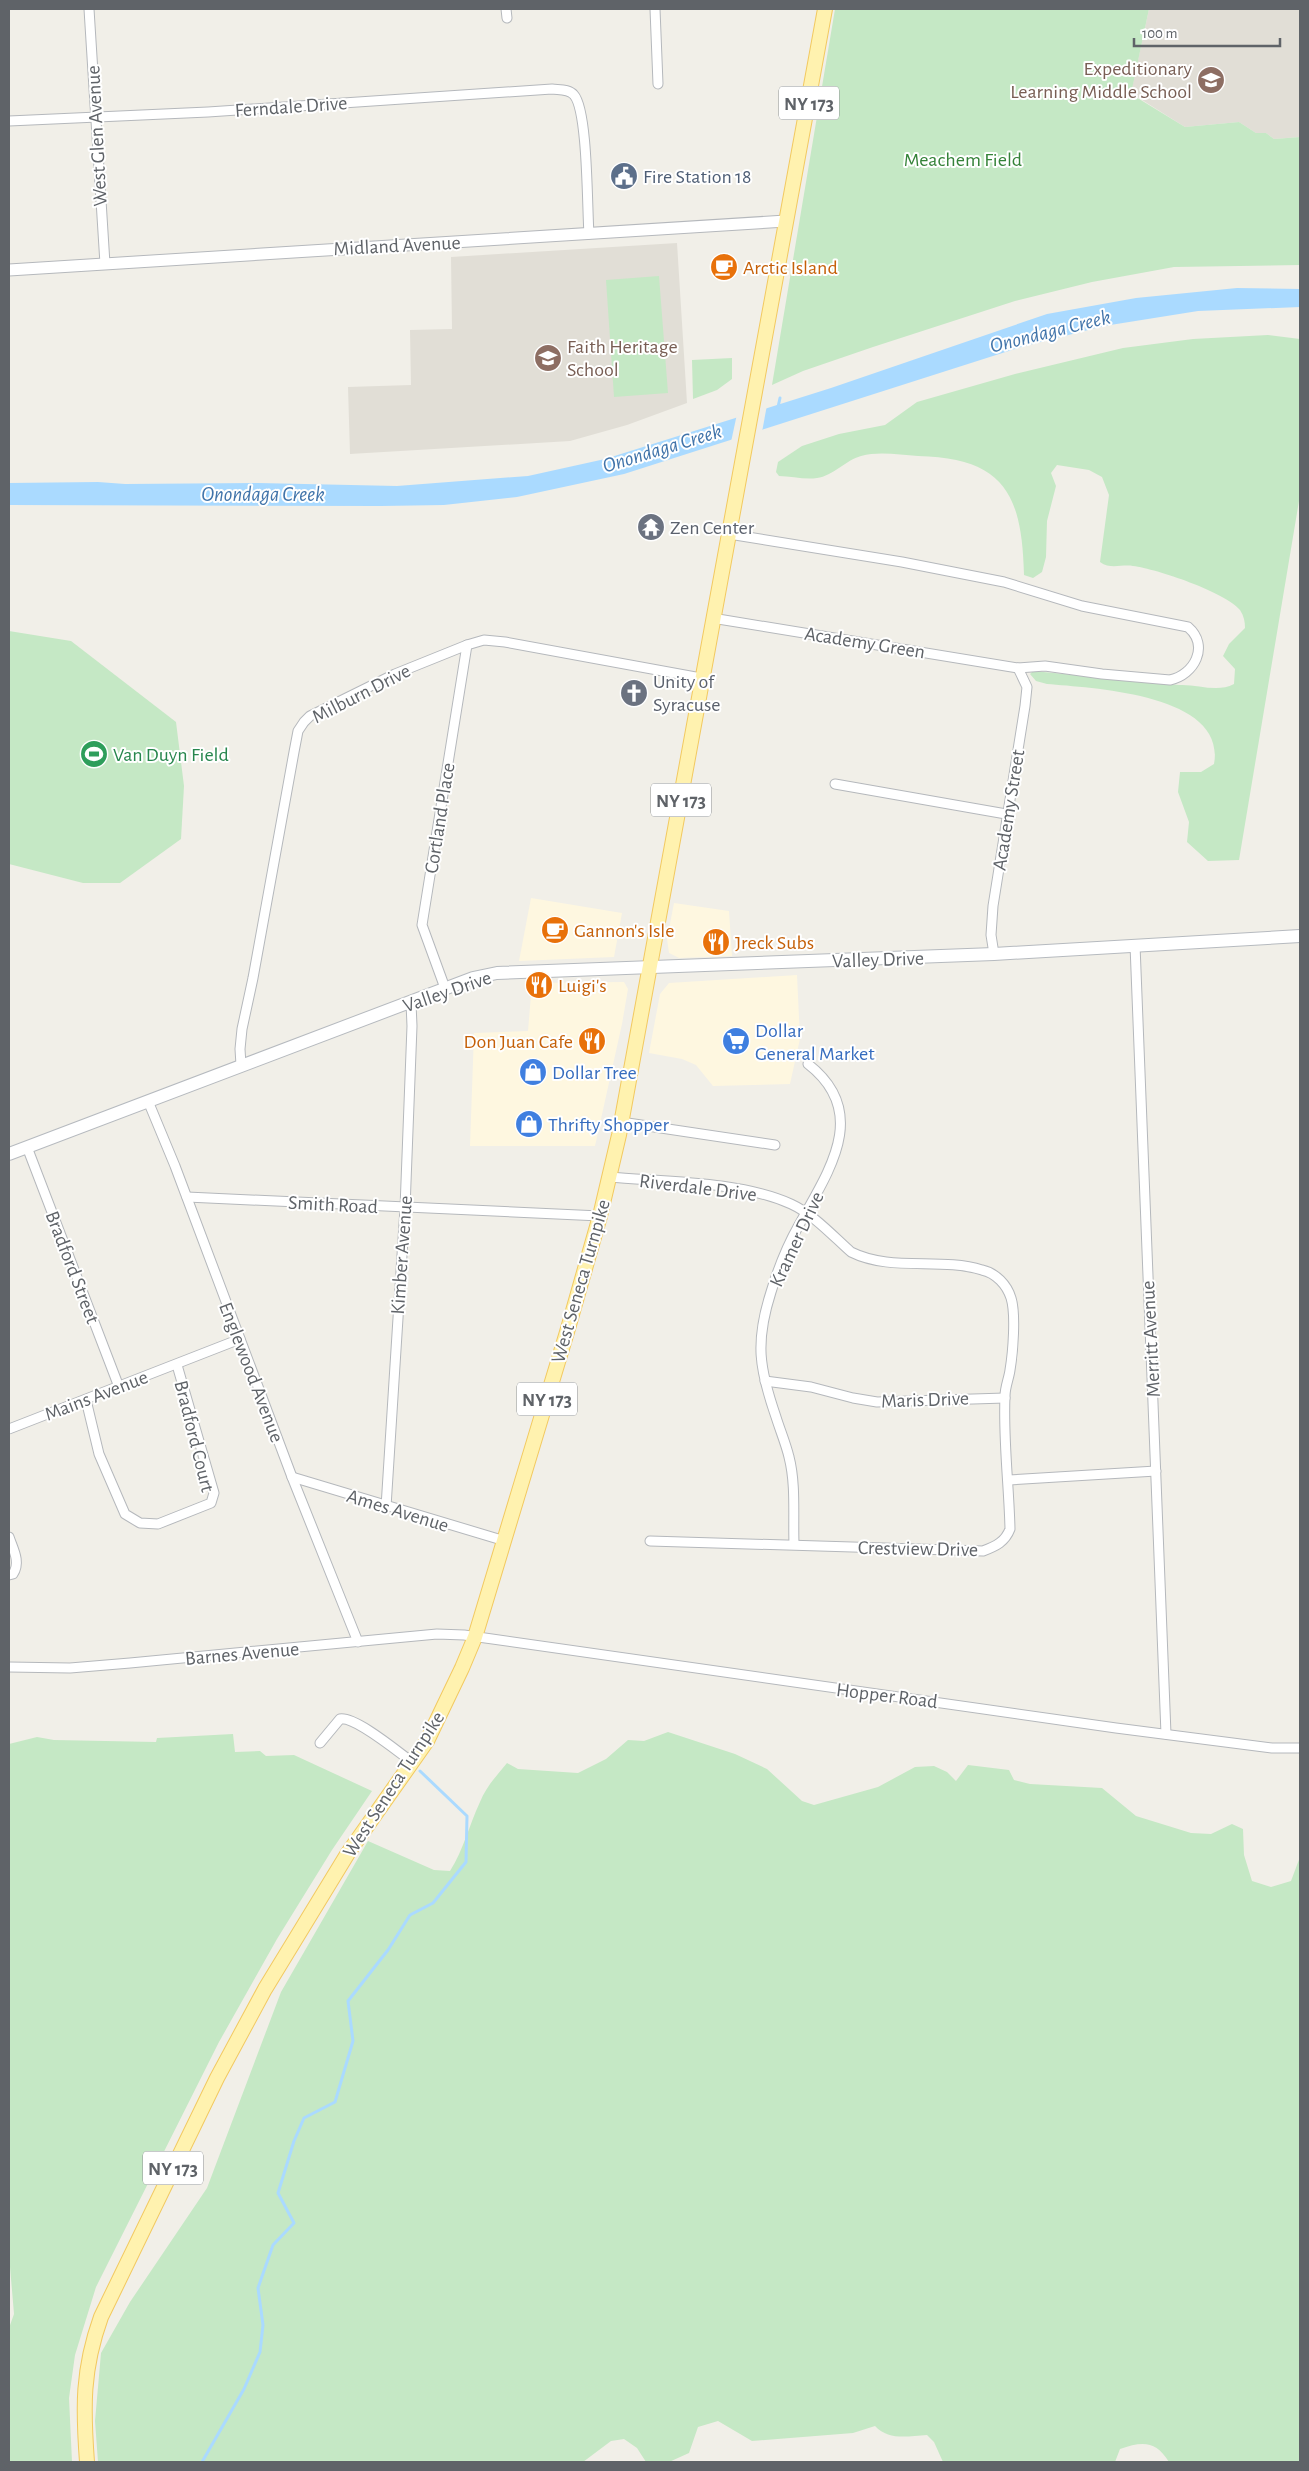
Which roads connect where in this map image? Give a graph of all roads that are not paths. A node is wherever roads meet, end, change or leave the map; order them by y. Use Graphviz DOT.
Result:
graph roads {
  1 [pos="89,9"];
  2 [pos="655,9"];
  3 [pos="825,9"];
  4 [pos="658,84"];
  5 [pos="96,118"];
  6 [pos="9,121"];
  7 [pos="786,221"];
  8 [pos="589,234"];
  9 [pos="105,264"];
  10 [pos="9,270"];
  11 [pos="729,534"];
  12 [pos="712,618"];
  13 [pos="467,645"];
  14 [pos="1018,668"];
  15 [pos="700,678"];
  16 [pos="835,784"];
  17 [pos="1006,814"];
  18 [pos="1300,936"];
  19 [pos="1135,945"];
  20 [pos="994,954"];
  21 [pos="650,968"];
  22 [pos="445,988"];
  23 [pos="411,1003"];
  24 [pos="808,1064"];
  25 [pos="241,1066"];
  26 [pos="148,1101"];
  27 [pos="621,1122"];
  28 [pos="776,1146"];
  29 [pos="27,1147"];
  30 [pos="9,1154"];
  31 [pos="609,1177"];
  32 [pos="187,1197"];
  33 [pos="405,1208"];
  34 [pos="806,1214"];
  35 [pos="600,1216"];
  36 [pos="240,1339"];
  37 [pos="177,1365"];
  38 [pos="765,1381"];
  39 [pos="119,1387"];
  40 [pos="1004,1398"];
  41 [pos="86,1400"];
  42 [pos="9,1429"];
  43 [pos="1156,1471"];
  44 [pos="292,1477"];
  45 [pos="1008,1480"];
  46 [pos="386,1507"];
  47 [pos="9,1536"];
  48 [pos="650,1541"];
  49 [pos="505,1542"];
  50 [pos="794,1544"];
  51 [pos="9,1575"];
  52 [pos="475,1637"];
  53 [pos="358,1642"];
  54 [pos="9,1667"];
  55 [pos="1166,1734"];
  56 [pos="320,1743"];
  57 [pos="1300,1748"];
  58 [pos="412,1762"];
  59 [pos="86,2462"];
  1 -- 5 [label="street, West Glen Avenue"];
  2 -- 4 [label="street"];
  3 -- 7 [label="main road, West Seneca Turnpike / NY 173"];
  5 -- 6 [label="street, Ferndale Drive"];
  5 -- 8 [label="street, Ferndale Drive"];
  5 -- 9 [label="street, West Glen Avenue"];
  7 -- 8 [label="street, Midland Avenue"];
  7 -- 11 [label="main road, West Seneca Turnpike / NY 173"];
  8 -- 9 [label="street, Midland Avenue"];
  9 -- 10 [label="street, Midland Avenue"];
  11 -- 12 [label="main road, West Seneca Turnpike / NY 173"];
  11 -- 14 [label="street, Academy Green"];
  12 -- 14 [label="street, Academy Green"];
  12 -- 15 [label="main road, West Seneca Turnpike / NY 173"];
  13 -- 15 [label="street, Milburn Drive"];
  13 -- 22 [label="street, Cortland Place"];
  13 -- 25 [label="street, Milburn Drive"];
  14 -- 17 [label="street, Academy Street"];
  15 -- 21 [label="main road, West Seneca Turnpike / NY 173"];
  16 -- 17 [label="street"];
  17 -- 20 [label="street, Academy Street"];
  18 -- 19 [label="main road, Valley Drive"];
  19 -- 20 [label="main road, Valley Drive"];
  19 -- 43 [label="street, Merritt Avenue"];
  20 -- 21 [label="main road, Valley Drive"];
  21 -- 22 [label="main road, Valley Drive"];
  21 -- 27 [label="main road, West Seneca Turnpike / NY 173"];
  22 -- 23 [label="main road, Valley Drive"];
  23 -- 25 [label="main road, Valley Drive"];
  23 -- 33 [label="street, Kimber Avenue"];
  24 -- 34 [label="street, Kramer Drive"];
  25 -- 26 [label="main road, Valley Drive"];
  26 -- 29 [label="main road, Valley Drive"];
  26 -- 32 [label="street, Englewood Avenue"];
  27 -- 28 [label="street"];
  27 -- 31 [label="main road, West Seneca Turnpike / NY 173"];
  29 -- 30 [label="main road, Valley Drive"];
  29 -- 39 [label="street, Bradford Street"];
  31 -- 34 [label="street, Riverdale Drive"];
  31 -- 35 [label="main road, West Seneca Turnpike / NY 173"];
  32 -- 33 [label="street, Smith Road"];
  32 -- 36 [label="street, Englewood Avenue"];
  33 -- 35 [label="street, Smith Road"];
  33 -- 46 [label="street, Kimber Avenue"];
  34 -- 38 [label="street, Kramer Drive"];
  34 -- 40 [label="street, Riverdale Drive"];
  35 -- 49 [label="main road, West Seneca Turnpike / NY 173"];
  36 -- 37 [label="street, Mains Avenue"];
  36 -- 44 [label="street, Englewood Avenue"];
  37 -- 39 [label="street, Mains Avenue"];
  37 -- 41 [label="street, Bradford Court"];
  38 -- 40 [label="street, Maris Drive"];
  38 -- 50 [label="street, Kramer Drive"];
  39 -- 41 [label="street, Mains Avenue"];
  40 -- 45 [label="street"];
  41 -- 42 [label="street, Mains Avenue"];
  43 -- 45 [label="street"];
  43 -- 55 [label="street, Merritt Avenue"];
  44 -- 46 [label="street, Ames Avenue"];
  44 -- 53 [label="street, Englewood Avenue"];
  45 -- 50 [label="street, Crestview Drive"];
  46 -- 49 [label="street, Ames Avenue"];
  47 -- 51 [label="street"];
  48 -- 50 [label="street, Crestview Drive"];
  49 -- 52 [label="main road, West Seneca Turnpike / NY 173"];
  52 -- 53 [label="street, Barnes Avenue"];
  52 -- 55 [label="street, Hopper Road"];
  52 -- 58 [label="main road, West Seneca Turnpike / NY 173"];
  53 -- 54 [label="street, Barnes Avenue"];
  55 -- 57 [label="street, Hopper Road"];
  56 -- 58 [label="street"];
  58 -- 59 [label="main road, West Seneca Turnpike / NY 173"];
}
